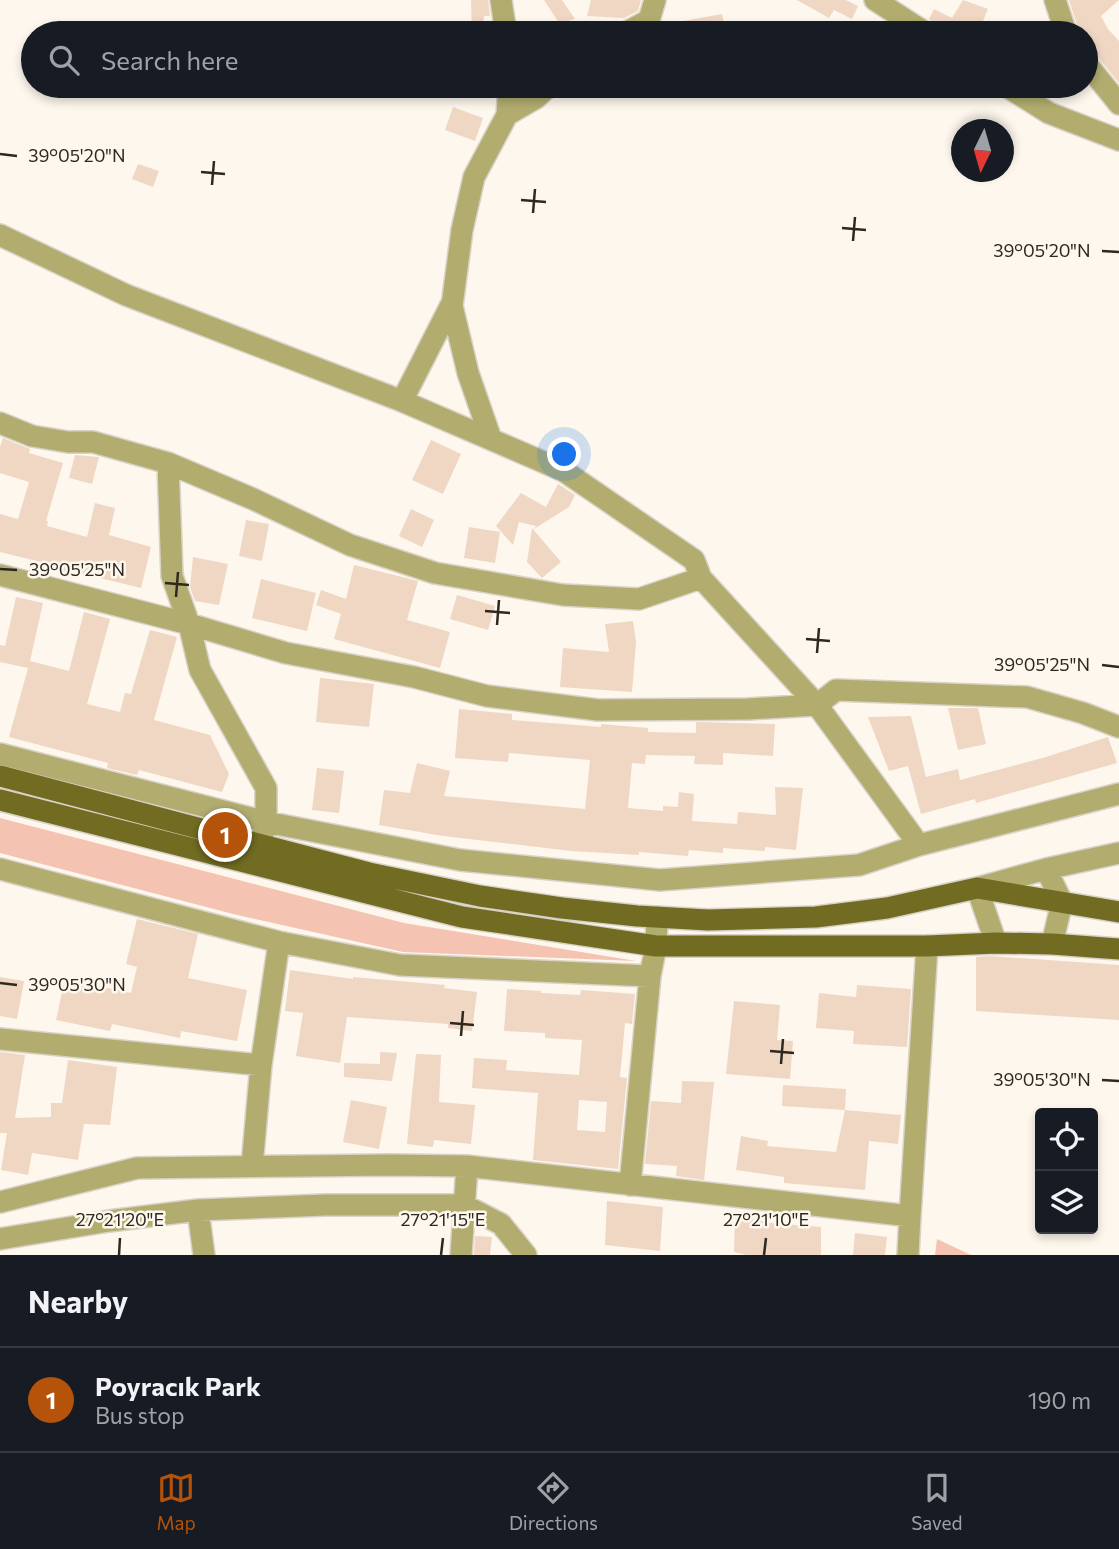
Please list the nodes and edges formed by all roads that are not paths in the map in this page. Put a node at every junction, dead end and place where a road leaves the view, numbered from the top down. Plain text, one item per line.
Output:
1 (501, 0) edge
2 (655, 0) edge
3 (875, 0) edge
4 (1055, 0) edge
5 (504, 21) edge
6 (647, 21) edge
7 (907, 21) edge
8 (1062, 21) edge
9 (1098, 78) edge
10 (508, 98) edge
11 (536, 98) edge
12 (1025, 98) edge
13 (1119, 104) edge
14 (507, 115) junction
15 (1119, 140) edge
16 (0, 235) edge
17 (452, 303) junction
18 (402, 401) junction
19 (0, 423) edge
20 (491, 439) junction
21 (169, 463) junction
22 (0, 575) edge
23 (701, 578) junction
24 (189, 624) junction
25 (817, 705) junction
26 (1119, 727) edge
27 (0, 754) edge
28 (0, 776) edge
29 (1119, 794) edge
30 (0, 800) edge
31 (266, 822) junction
32 (260, 845) junction
33 (919, 845) junction
34 (1119, 853) edge
35 (256, 866) junction
36 (0, 869) edge
37 (1046, 869) junction
38 (977, 888) junction
39 (1062, 902) junction
40 (1119, 912) edge
41 (657, 917) junction
42 (279, 942) junction
43 (996, 943) junction
44 (1052, 944) junction
45 (656, 946) junction
46 (927, 946) junction
47 (1119, 949) edge
48 (650, 976) junction
49 (0, 1039) edge
50 (261, 1065) junction
51 (252, 1166) junction
52 (467, 1166) junction
53 (630, 1185) junction
54 (0, 1202) edge
55 (464, 1205) junction
56 (198, 1210) junction
57 (911, 1216) junction
58 (0, 1240) edge
59 (204, 1255) edge
60 (461, 1255) edge
61 (526, 1255) edge
62 (908, 1255) edge

1 - 5 street
2 - 6 street
3 - 7 street
4 - 8 street
9 - 13 street
10 - 14 street
11 - 14 street
12 - 15 street
14 - 17 street
16 - 18 street
17 - 18 street
17 - 20 street
18 - 20 street
19 - 21 street
20 - 23 street
21 - 23 street
21 - 24 street
22 - 24 street
23 - 25 street
24 - 25 street
24 - 31 street
25 - 26 street
25 - 33 street
27 - 31 street
28 - 32 main road
29 - 33 street
30 - 35 main road
31 - 32 street
31 - 33 street
32 - 35 street
32 - 41 main road
34 - 37 street
35 - 45 main road
36 - 42 street
37 - 38 street
37 - 39 street
38 - 39 main road
38 - 41 main road
38 - 43 street
39 - 40 main road
39 - 44 street
41 - 45 street
42 - 48 street
42 - 50 street
43 - 44 main road
43 - 46 main road
44 - 47 main road
45 - 46 main road
45 - 48 street
46 - 57 street
48 - 53 street
49 - 50 street
50 - 51 street
51 - 52 street
51 - 54 street
52 - 53 street
52 - 55 street
53 - 57 street
55 - 56 street
55 - 60 street
55 - 61 street
56 - 58 street
56 - 59 street
57 - 62 street

